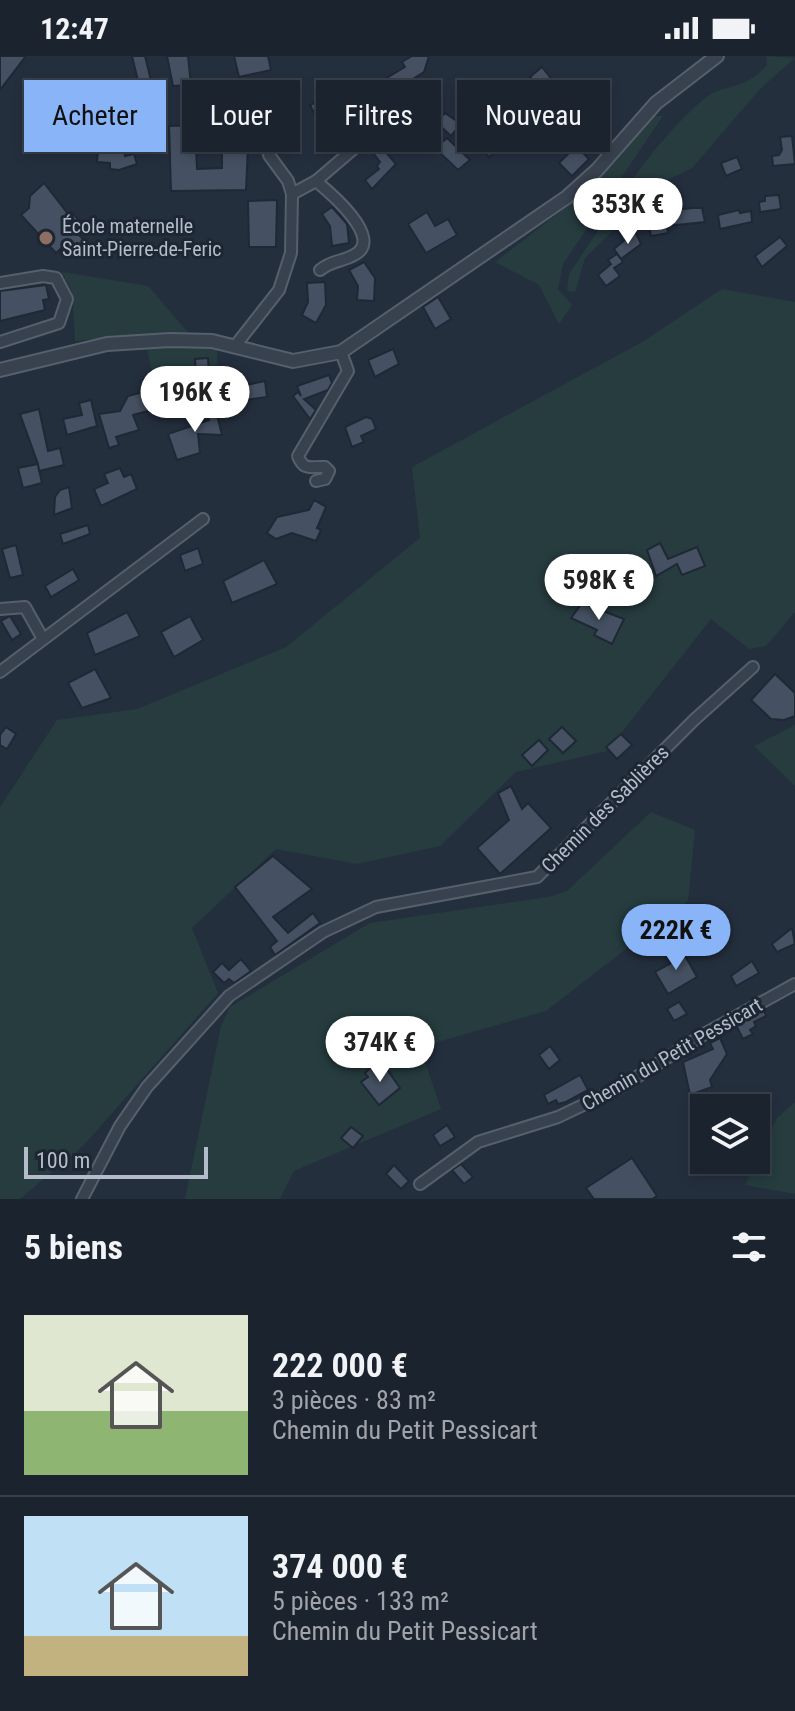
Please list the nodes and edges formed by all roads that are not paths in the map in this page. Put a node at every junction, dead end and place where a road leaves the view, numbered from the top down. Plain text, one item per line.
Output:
1 (717, 56) edge
2 (268, 152) edge
3 (350, 152) edge
4 (316, 181) junction
5 (292, 194) junction
6 (320, 270) dead end
7 (0, 283) edge
8 (0, 342) edge
9 (235, 346) junction
10 (341, 352) junction
11 (0, 370) edge
12 (316, 481) dead end
13 (203, 519) dead end
14 (0, 609) edge
15 (43, 639) junction
16 (753, 667) dead end
17 (0, 672) edge
18 (795, 984) edge
19 (420, 1184) dead end
20 (82, 1199) edge

1 - 10 street
2 - 5 street
3 - 4 street
4 - 5 street
4 - 6 street
5 - 9 street
7 - 8 street
9 - 10 street
9 - 11 street
10 - 12 street
13 - 15 street
14 - 15 street
15 - 17 street
16 - 20 street, Chemin des Sablières
18 - 19 street, Chemin du Petit Pessicart

